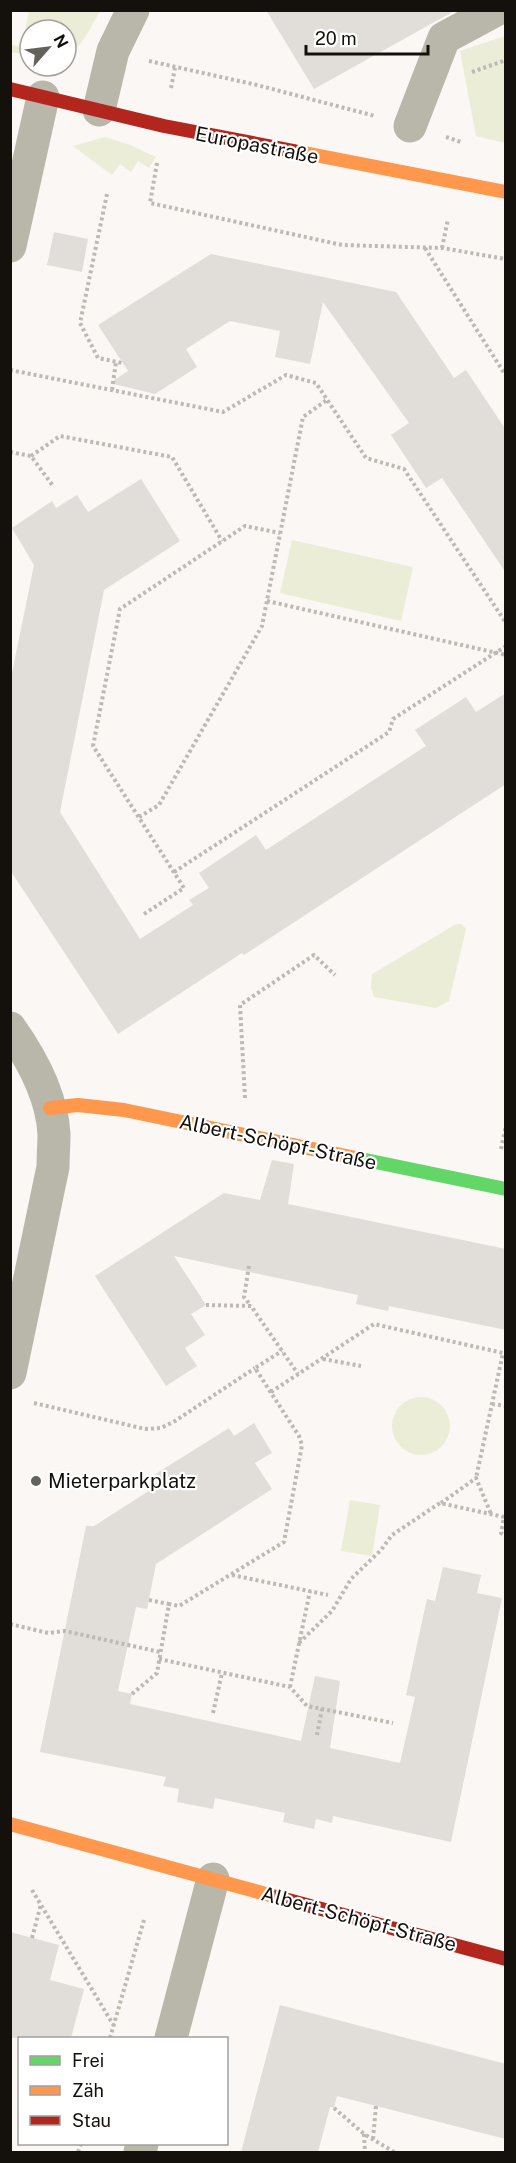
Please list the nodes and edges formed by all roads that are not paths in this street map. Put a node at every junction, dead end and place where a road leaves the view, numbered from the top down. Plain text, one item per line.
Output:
1 (133, 10) edge
2 (496, 10) edge
3 (10, 89) edge
4 (43, 97) junction
5 (99, 110) junction
6 (410, 126) road end
7 (506, 192) edge
8 (10, 246) edge
9 (10, 1028) edge
10 (50, 1108) junction
11 (506, 1190) edge
12 (10, 1373) edge
13 (10, 1824) edge
14 (213, 1879) junction
15 (506, 1959) edge
16 (171, 2037) edge

1 - 5 street
2 - 6 street
3 - 4 street, Europastraße
4 - 5 street, Europastraße
4 - 8 street
5 - 7 street, Europastraße
9 - 10 street
10 - 11 street, Albert-Schöpf-Straße
10 - 12 street
13 - 14 street, Albert-Schöpf-Straße
14 - 15 street, Albert-Schöpf-Straße
14 - 16 street

